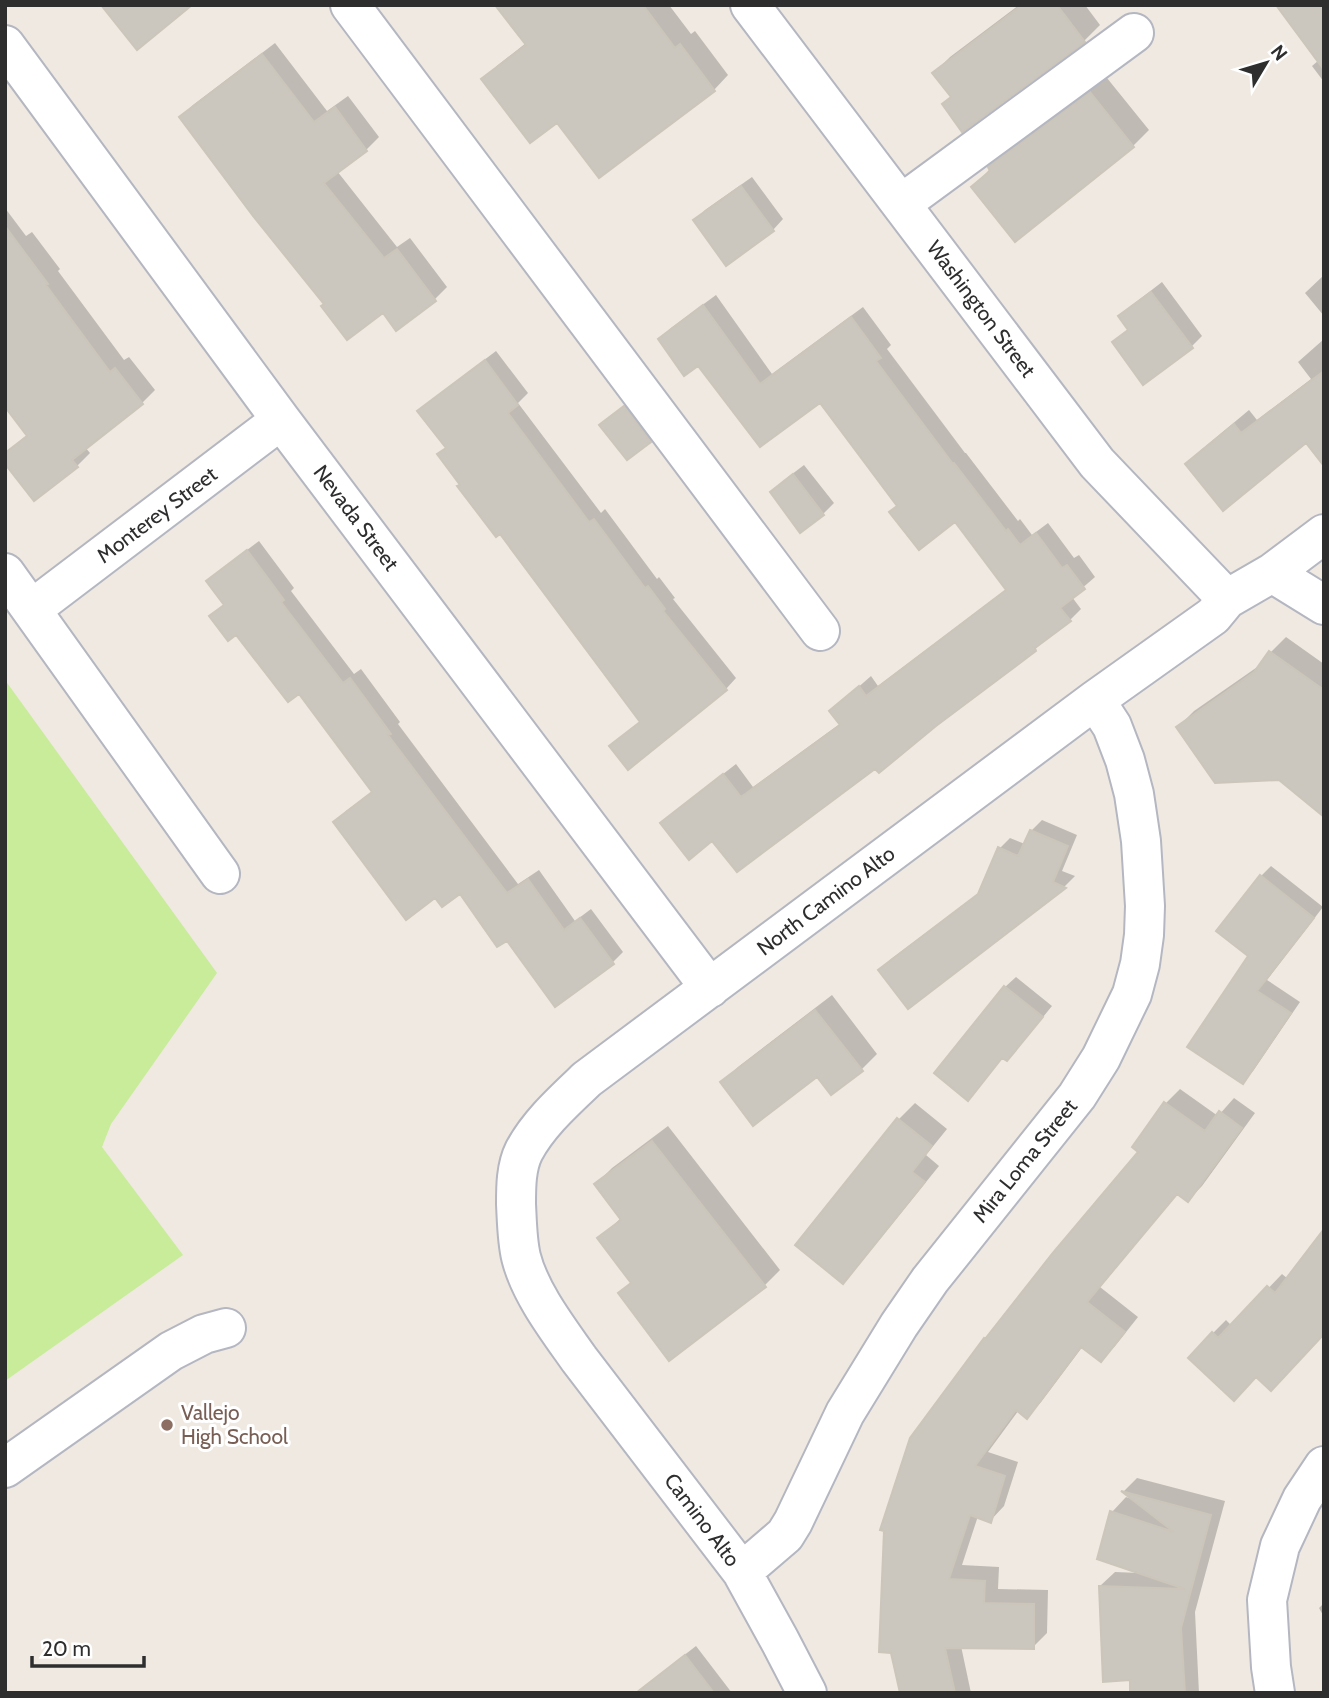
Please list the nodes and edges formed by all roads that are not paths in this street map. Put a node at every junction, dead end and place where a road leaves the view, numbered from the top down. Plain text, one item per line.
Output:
1 (350, 5) edge
2 (750, 5) edge
3 (1134, 33) dead end
4 (5, 45) edge
5 (901, 204) junction
6 (282, 420) junction
7 (1324, 534) edge
8 (5, 573) edge
9 (1272, 573) junction
10 (1227, 599) junction
11 (1324, 605) edge
12 (32, 609) junction
13 (820, 631) dead end
14 (1095, 700) junction
15 (220, 874) dead end
16 (710, 988) junction
17 (226, 1328) dead end
18 (579, 1359) joint
19 (1324, 1466) edge
20 (5, 1468) edge
21 (742, 1572) junction
22 (807, 1693) edge
23 (1275, 1693) edge

1 - 13 street
2 - 5 street, Washington Street
3 - 5 street
4 - 6 street, Nevada Street
5 - 10 street, Washington Street
6 - 12 street, Monterey Street
6 - 16 street, Nevada Street
7 - 9 street, North Camino Alto
8 - 12 street
9 - 10 street, North Camino Alto
9 - 11 street
10 - 14 street, North Camino Alto
12 - 15 street
14 - 16 street, North Camino Alto
14 - 21 street, Mira Loma Street
16 - 18 street, North Camino Alto
17 - 20 street
18 - 21 street, Camino Alto
19 - 23 street
21 - 22 street, Camino Alto

